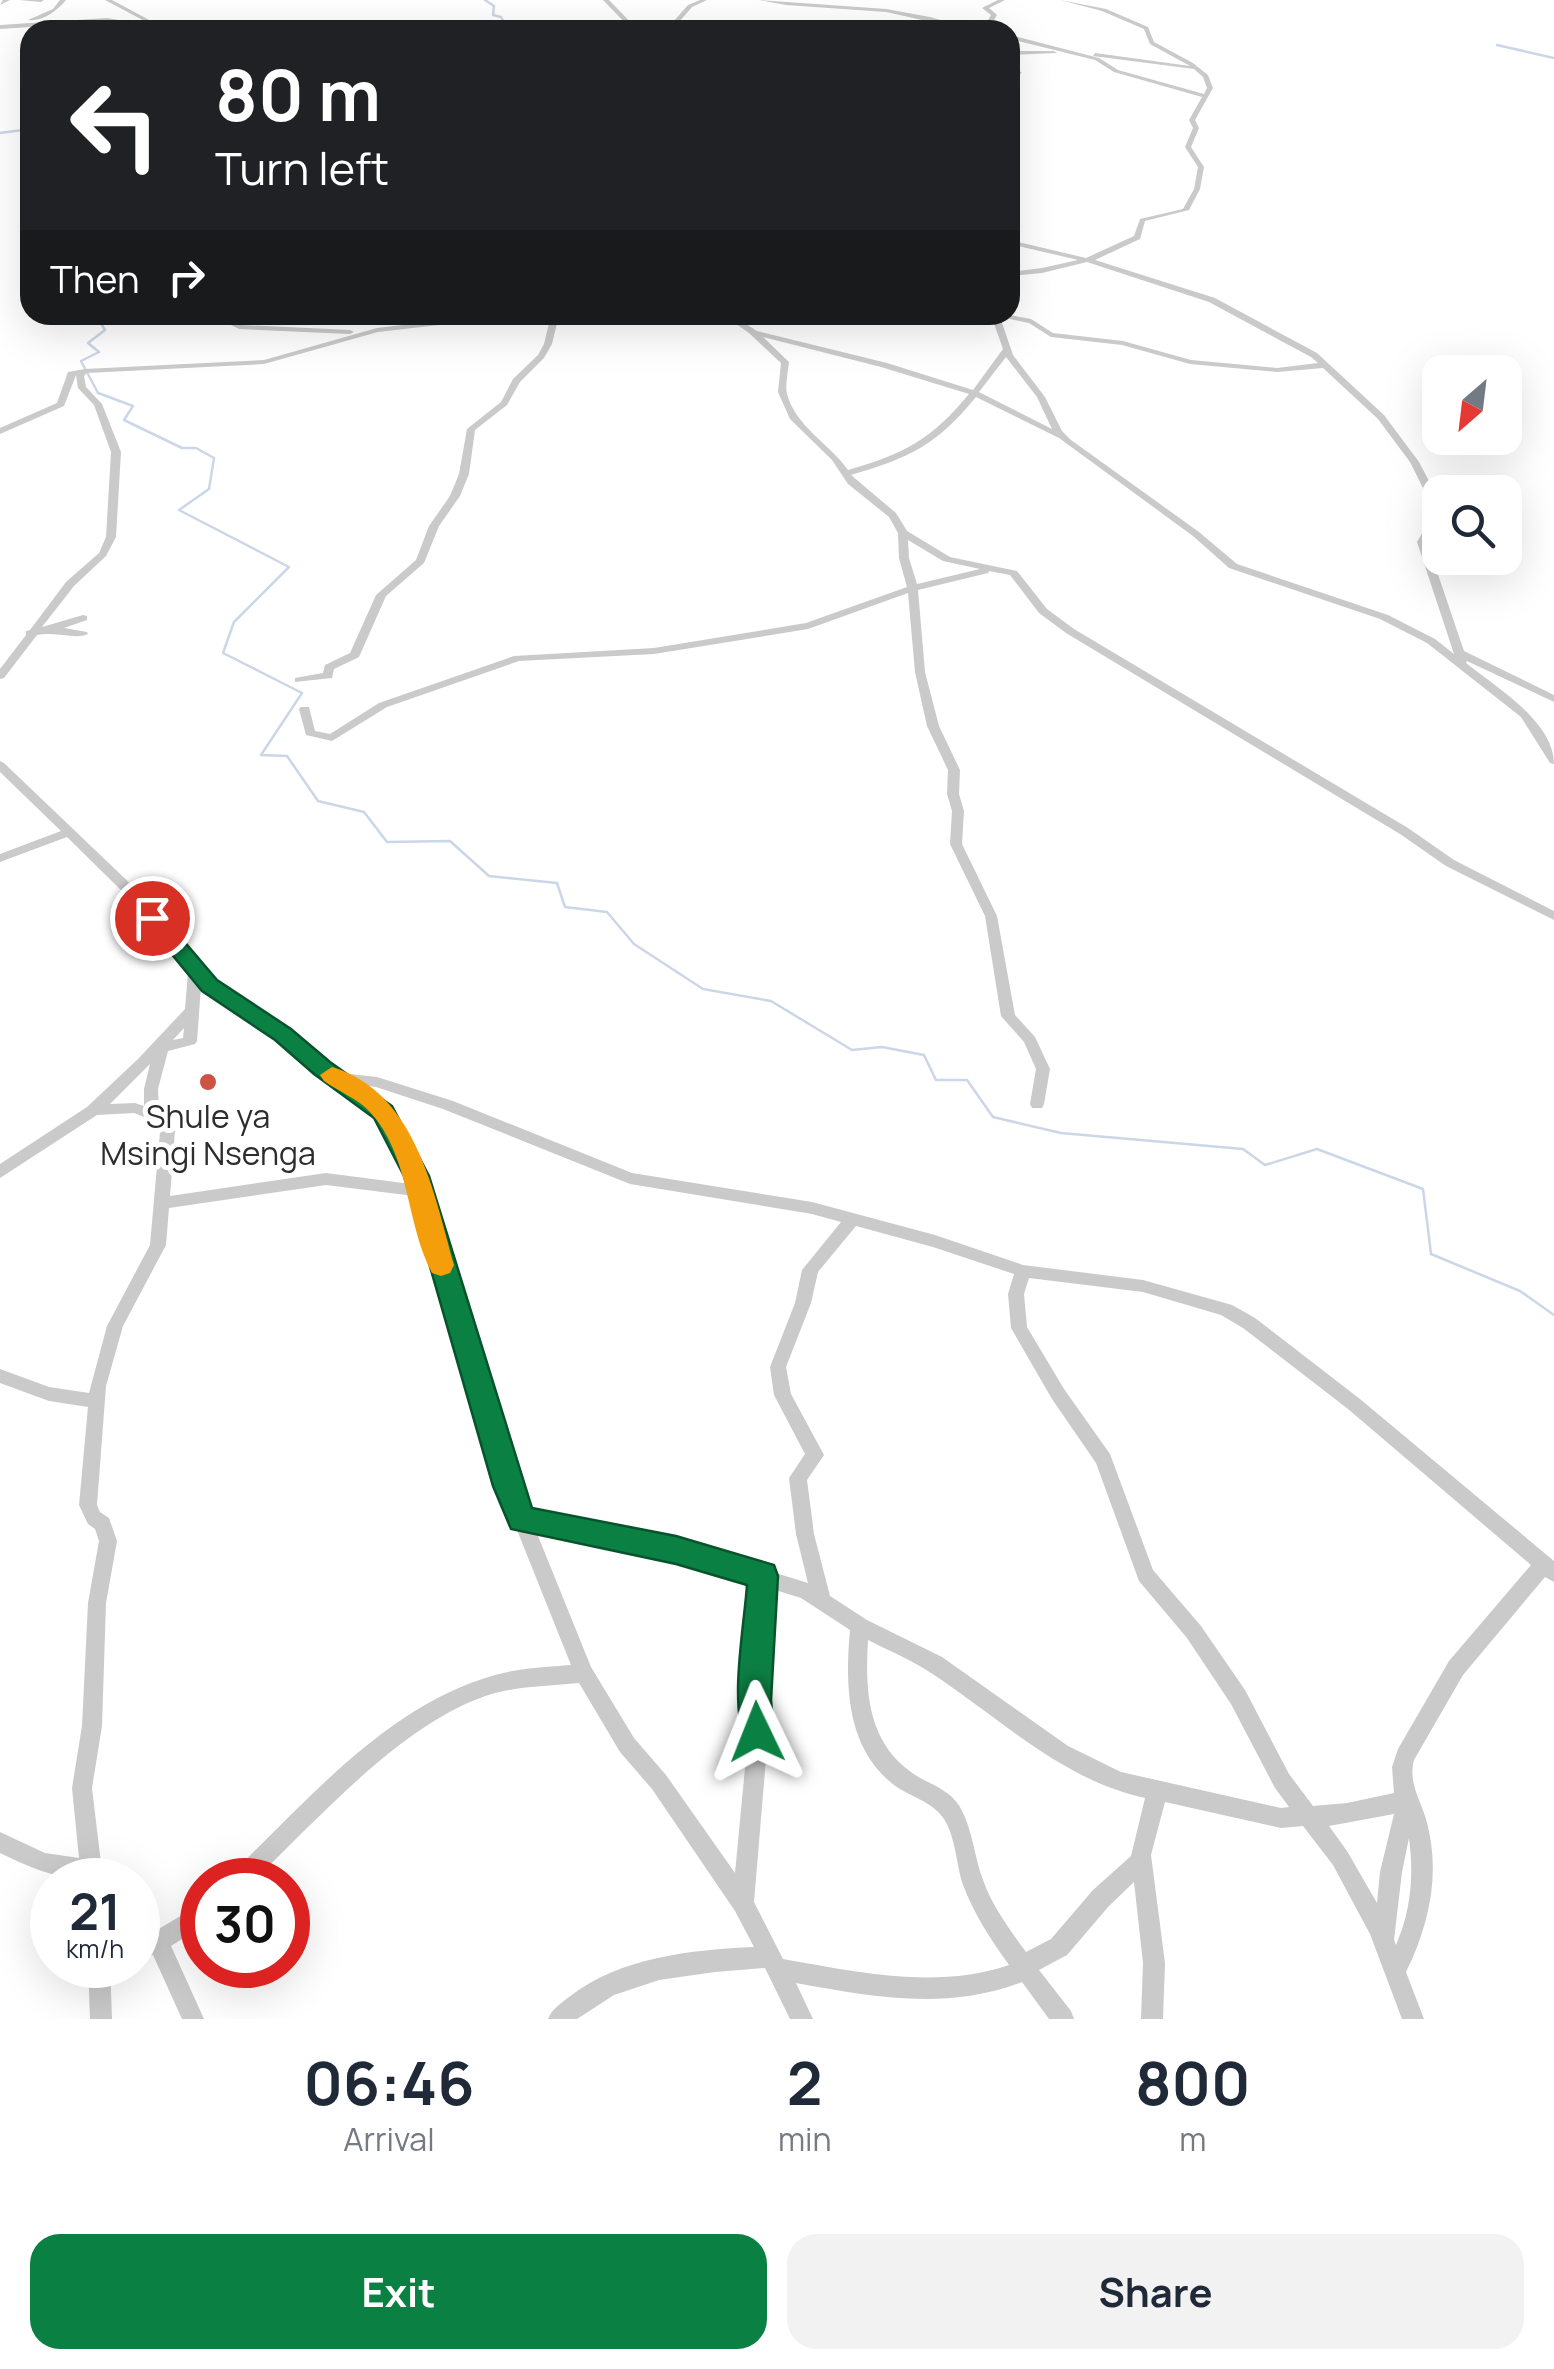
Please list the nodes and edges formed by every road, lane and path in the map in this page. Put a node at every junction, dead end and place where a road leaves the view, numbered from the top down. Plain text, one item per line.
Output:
1 (7, 0) edge
2 (26, 0) edge
3 (41, 0) edge
4 (64, 0) edge
5 (99, 0) edge
6 (108, 0) edge
7 (606, 0) edge
8 (704, 0) edge
9 (762, 0) edge
10 (1002, 0) edge
11 (1064, 0) edge
12 (0, 3) edge
13 (49, 12) junction
14 (37, 17) junction
15 (30, 20) edge
16 (82, 20) edge
17 (147, 20) edge
18 (625, 20) edge
19 (680, 20) edge
20 (929, 20) edge
21 (991, 20) edge
22 (16, 22) dead end
23 (20, 22) edge
24 (1020, 40) edge
25 (1020, 53) edge
26 (1084, 56) junction
27 (1193, 68) junction
28 (1204, 96) junction
29 (1020, 245) edge
30 (1081, 260) junction
31 (1044, 272) junction
32 (1020, 273) edge
33 (1027, 284) dead end
34 (1020, 319) edge
35 (239, 325) edge
36 (427, 325) edge
37 (553, 325) edge
38 (741, 325) edge
39 (1000, 325) edge
40 (752, 332) junction
41 (361, 333) junction
42 (1006, 351) junction
43 (1324, 365) junction
44 (85, 371) junction
45 (974, 393) junction
46 (0, 431) edge
47 (1062, 437) junction
48 (846, 474) junction
49 (903, 533) junction
50 (992, 570) junction
51 (913, 588) junction
52 (83, 618) dead end
53 (50, 629) junction
54 (30, 633) junction
55 (83, 634) dead end
56 (1458, 652) junction
57 (1464, 667) junction
58 (0, 676) edge
59 (299, 680) dead end
60 (1554, 699) edge
61 (304, 709) dead end
62 (1554, 761) edge
63 (0, 765) edge
64 (70, 832) junction
65 (0, 858) edge
66 (1554, 916) edge
67 (195, 972) junction
68 (192, 1011) junction
69 (335, 1077) junction
70 (1037, 1104) dead end
71 (92, 1110) junction
72 (152, 1114) junction
73 (0, 1172) edge
74 (421, 1191) junction
75 (162, 1203) junction
76 (853, 1219) junction
77 (1023, 1271) junction
78 (0, 1376) edge
79 (96, 1401) junction
80 (522, 1520) junction
81 (1549, 1569) edge
82 (763, 1576) junction
83 (822, 1600) junction
84 (860, 1626) junction
85 (584, 1672) junction
86 (1158, 1794) junction
87 (1407, 1798) junction
88 (1310, 1815) junction
89 (0, 1842) edge
90 (32, 1858) edge
91 (89, 1858) edge
92 (263, 1858) edge
93 (1141, 1861) junction
94 (743, 1903) junction
95 (1384, 1939) junction
96 (775, 1963) junction
97 (160, 1965) edge
98 (1027, 1967) junction
99 (1397, 1967) junction
100 (100, 1988) edge
101 (101, 2019) edge
102 (193, 2019) edge
103 (559, 2019) edge
104 (802, 2019) edge
105 (1063, 2019) edge
106 (1152, 2019) edge
107 (1414, 2019) edge

1 - 12 street
2 - 3 street
2 - 13 street
4 - 13 street
5 - 6 street
6 - 17 street
7 - 18 street
8 - 19 street
9 - 20 street
10 - 21 street
11 - 27 street
13 - 14 street
14 - 15 street
14 - 16 street
22 - 23 street
24 - 26 street
25 - 26 street
26 - 27 street
26 - 28 street
27 - 28 street
28 - 30 street
29 - 30 street
30 - 31 street
30 - 43 street
31 - 32 street
31 - 33 street
34 - 43 street
35 - 41 street
36 - 41 street
37 - 59 street
38 - 40 street
39 - 42 street
40 - 45 street
40 - 48 street
41 - 44 street
42 - 45 street
42 - 47 street
43 - 56 street
44 - 46 street
44 - 54 street
45 - 47 street
45 - 48 street
47 - 57 street
48 - 49 street
49 - 50 street
49 - 51 street
50 - 51 street
50 - 66 street
51 - 61 street
51 - 70 street
52 - 53 street
53 - 54 street
53 - 55 street
54 - 58 street
56 - 57 street
56 - 60 street
57 - 62 street
63 - 64 street
64 - 65 street
64 - 67 street
67 - 68 street
67 - 69 street
68 - 71 street
68 - 72 street
69 - 74 street
69 - 76 street
71 - 72 street
71 - 73 street
72 - 75 street
74 - 75 street
74 - 80 street
75 - 79 street
76 - 77 street
76 - 83 street
77 - 81 street
77 - 88 street
78 - 79 street
79 - 91 street
80 - 82 street
80 - 85 street
81 - 87 street
82 - 83 street
82 - 94 street
83 - 84 street
84 - 86 street
84 - 98 street
85 - 92 street
85 - 94 street
86 - 88 street
86 - 93 street
87 - 88 street
87 - 95 street
87 - 99 street
88 - 95 street
89 - 90 street
93 - 98 street
93 - 106 street
94 - 96 street
95 - 99 street
96 - 98 street
96 - 103 street
96 - 104 street
97 - 102 street
98 - 105 street
99 - 107 street
100 - 101 street

